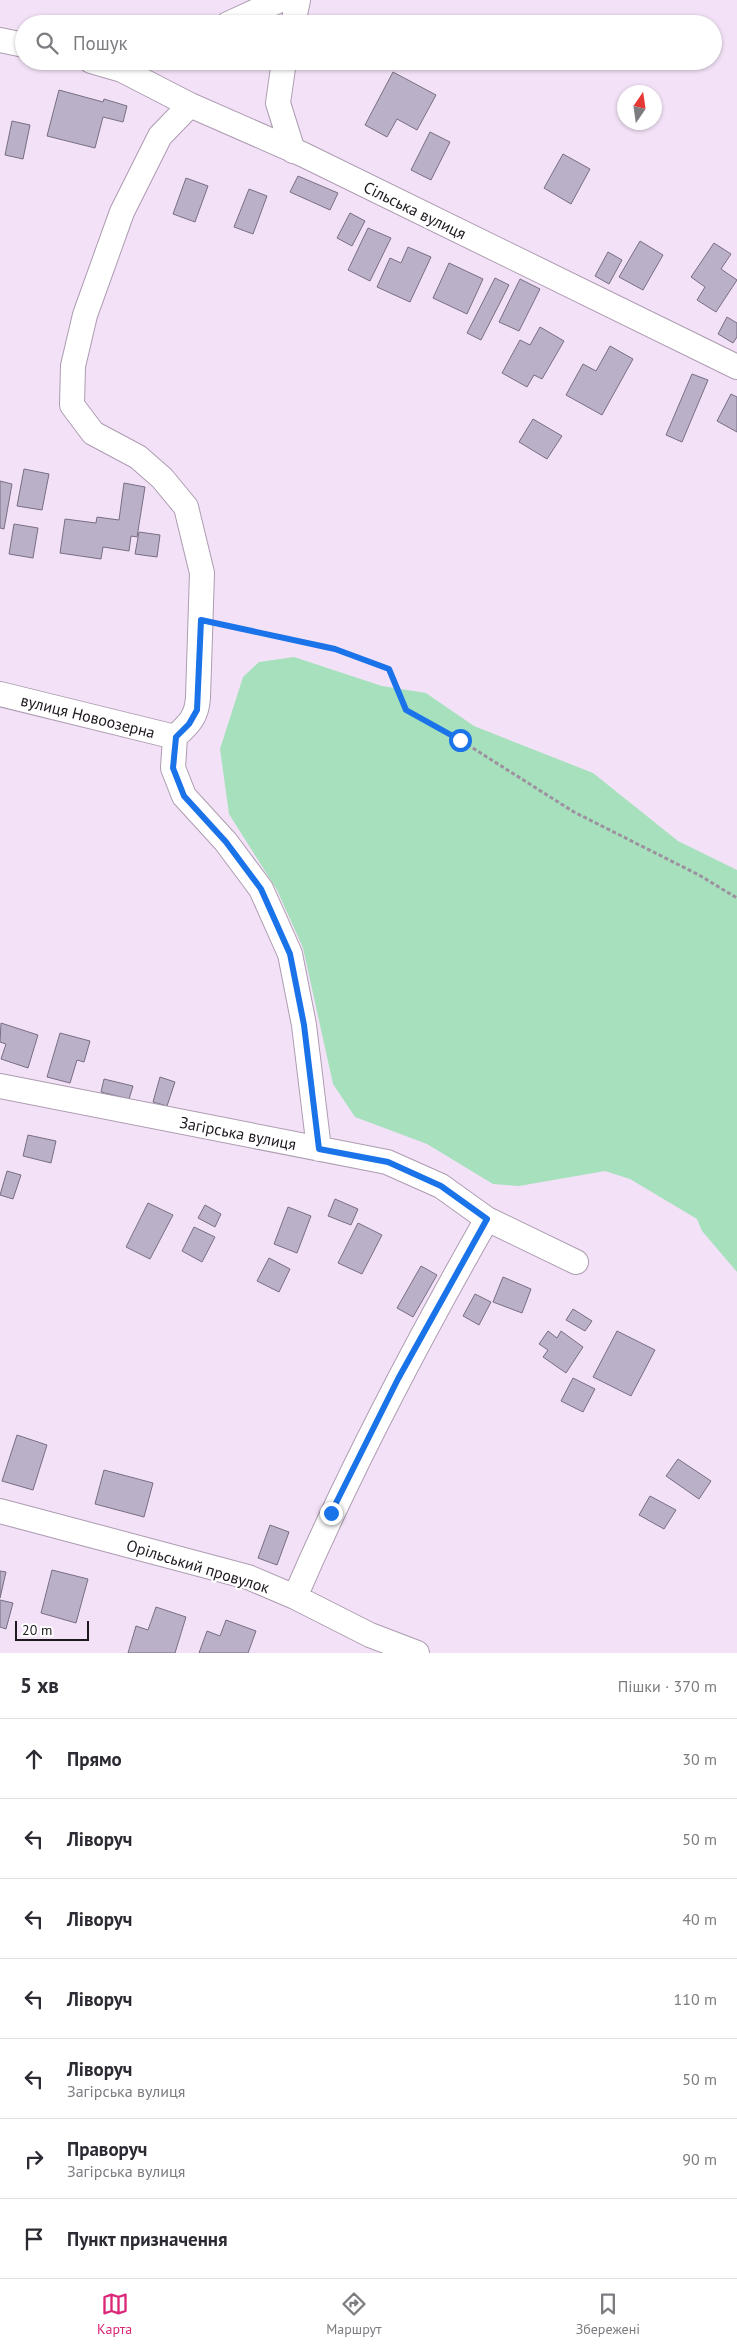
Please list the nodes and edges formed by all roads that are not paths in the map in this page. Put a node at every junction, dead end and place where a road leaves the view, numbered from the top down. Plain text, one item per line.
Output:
1 (280, 0) edge
2 (298, 0) edge
3 (248, 15) edge
4 (295, 15) edge
5 (0, 40) edge
6 (15, 43) edge
7 (138, 70) edge
8 (283, 70) edge
9 (190, 105) junction
10 (293, 151) junction
11 (737, 367) edge
12 (0, 694) edge
13 (176, 737) junction
14 (0, 1086) edge
15 (319, 1149) junction
16 (487, 1219) junction
17 (576, 1262) dead end
18 (0, 1511) edge
19 (295, 1597) junction
20 (417, 1653) edge

1 - 3 street
2 - 4 street
5 - 6 street
7 - 9 street, Сільська вулиця
8 - 10 street
9 - 10 street, Сільська вулиця
9 - 13 street
10 - 11 street, Сільська вулиця
12 - 13 street, вулиця Новоозерна
13 - 15 street
14 - 15 street, Загірська вулиця
15 - 16 street, Загірська вулиця
16 - 17 street, Загірська вулиця
16 - 19 street
18 - 19 street, Орільський провулок
19 - 20 street, Орільський провулок

